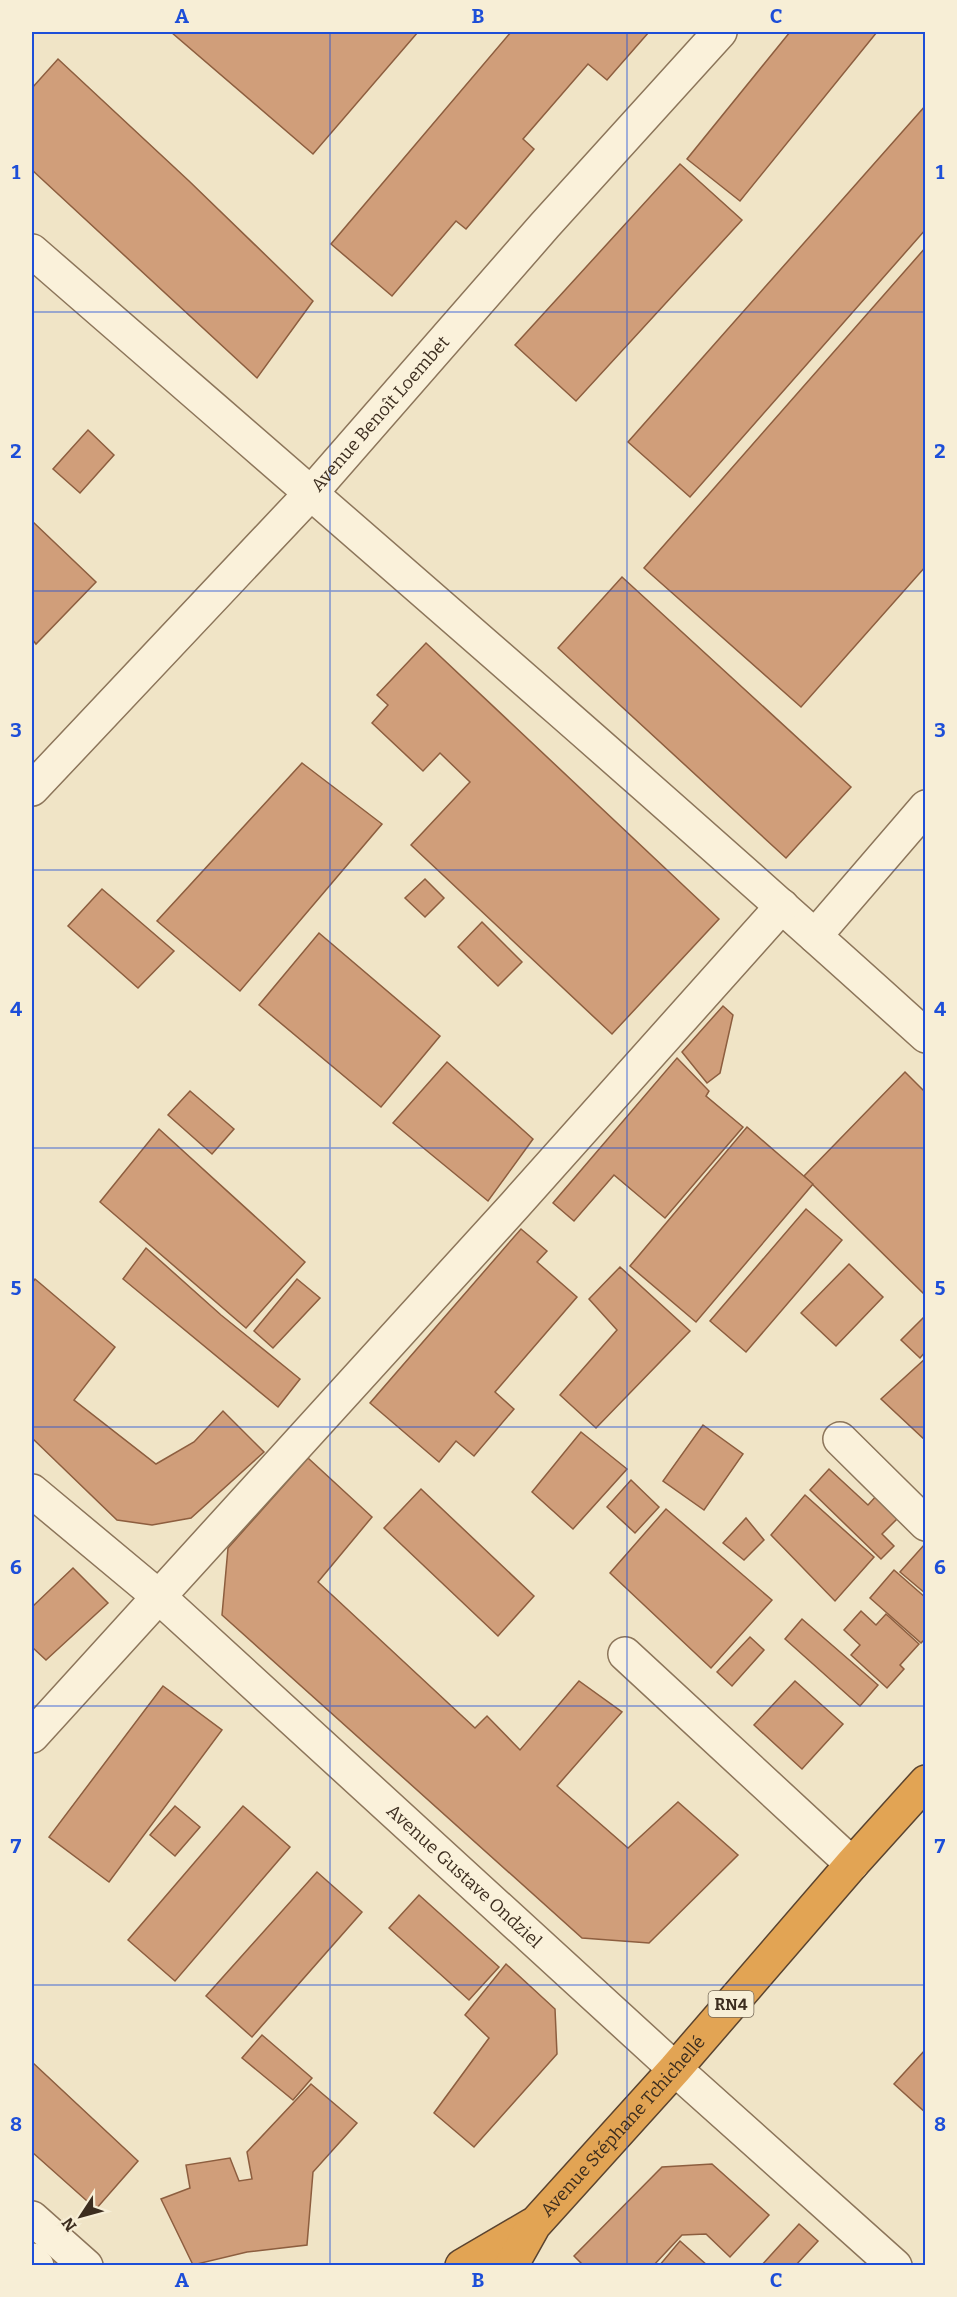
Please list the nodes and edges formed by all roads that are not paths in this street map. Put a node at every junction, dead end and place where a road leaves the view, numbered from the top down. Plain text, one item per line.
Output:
1 (720, 32) edge
2 (32, 251) edge
3 (311, 493) junction
4 (32, 789) edge
5 (926, 807) edge
6 (782, 906) junction
7 (815, 936) junction
8 (926, 1036) edge
9 (840, 1438) dead end
10 (32, 1491) edge
11 (926, 1524) edge
12 (158, 1596) junction
13 (625, 1654) dead end
14 (32, 1736) edge
15 (926, 1782) edge
16 (852, 1864) junction
17 (675, 2069) junction
18 (32, 2218) edge
19 (534, 2225) junction
20 (32, 2260) edge
21 (37, 2265) edge
22 (86, 2265) edge
23 (462, 2265) edge
24 (511, 2265) edge
25 (895, 2265) edge

1 - 3 street, Avenue Benoît Loembet
2 - 3 street
3 - 4 street, Avenue Benoît Loembet
3 - 6 street
5 - 7 street
6 - 7 street
6 - 12 street
7 - 8 street
9 - 11 street
10 - 12 street, Avenue Gustave Ondziel
12 - 14 street
12 - 17 street, Avenue Gustave Ondziel
13 - 16 street
15 - 16 highway, Avenue Stéphane Tchichellé / RN4
16 - 17 highway, Avenue Stéphane Tchichellé / RN4
17 - 19 highway, Avenue Stéphane Tchichellé / RN4
17 - 25 street, Avenue Gustave Ondziel
18 - 22 street
19 - 23 highway, Avenue Stéphane Tchichellé / RN4
19 - 24 highway, Avenue Stéphane Tchichellé / RN4
20 - 21 street

